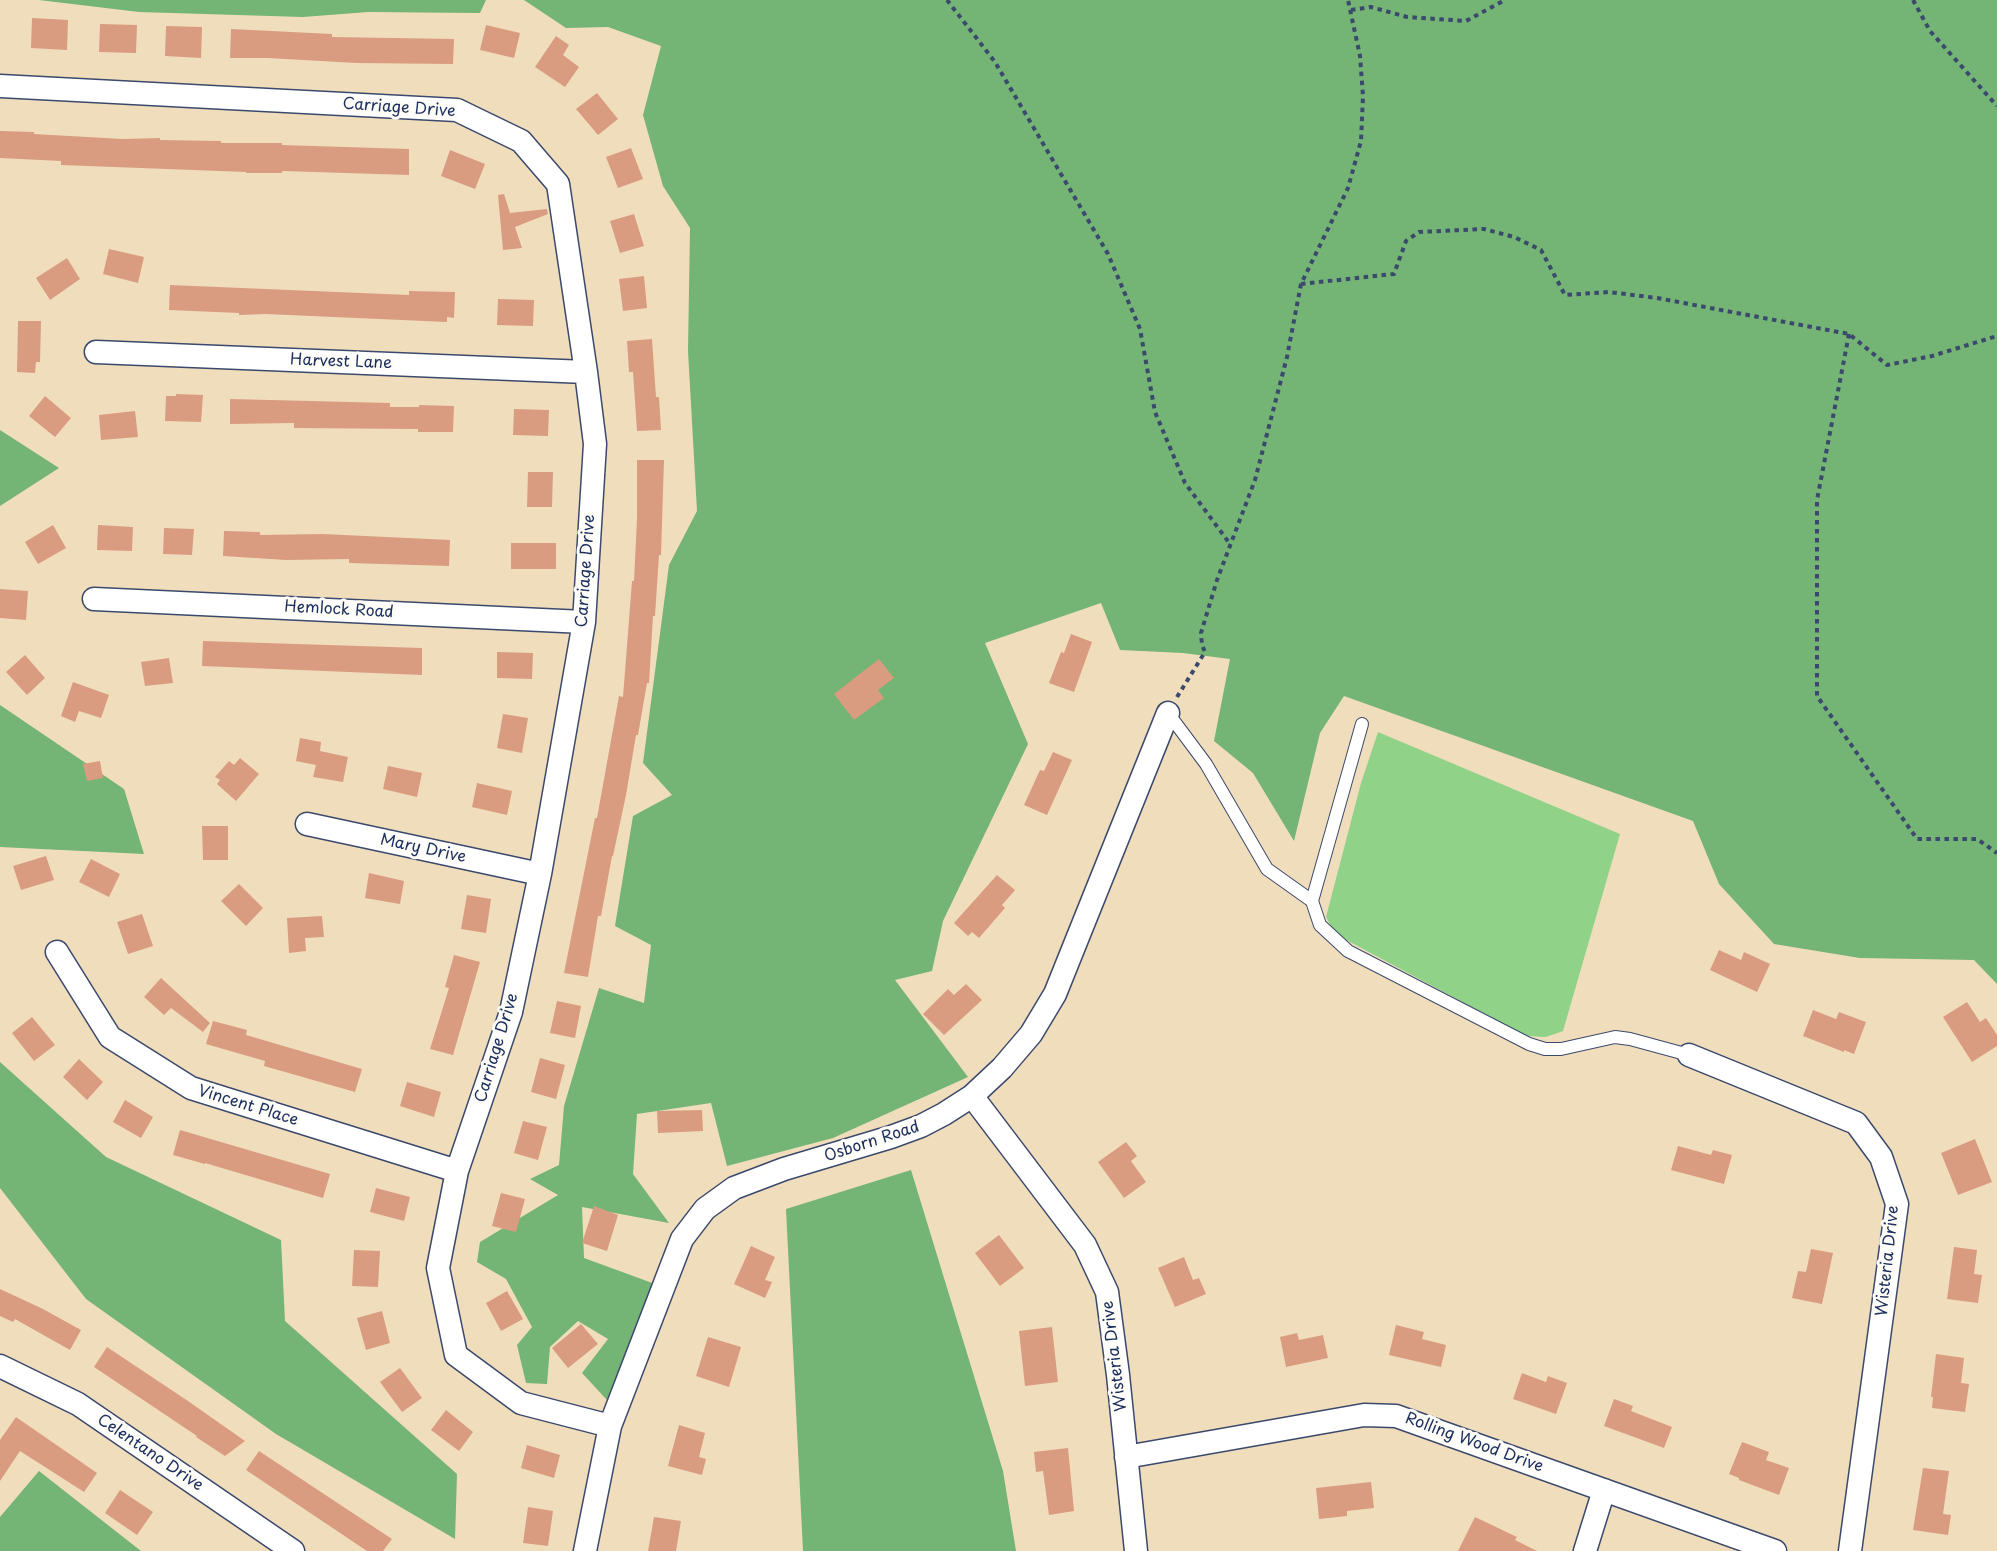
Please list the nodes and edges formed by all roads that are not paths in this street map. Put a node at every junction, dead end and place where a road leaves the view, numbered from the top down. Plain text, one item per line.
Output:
1 (0, 86) edge
2 (96, 352) dead end
3 (586, 372) junction
4 (94, 599) dead end
5 (584, 622) junction
6 (1168, 713) joint
7 (1362, 724) dead end
8 (306, 824) dead end
9 (540, 874) junction
10 (1312, 901) junction
11 (57, 952) dead end
12 (1689, 1055) joint
13 (972, 1096) junction
14 (457, 1171) junction
15 (0, 1366) edge
16 (610, 1426) junction
17 (1126, 1457) junction
18 (1604, 1490) junction
19 (293, 1551) edge
20 (585, 1551) edge
21 (1136, 1551) edge
22 (1585, 1551) edge
23 (1775, 1551) edge
24 (1850, 1551) edge

1 - 3 street, Carriage Drive
2 - 3 street, Harvest Lane
3 - 5 street, Carriage Drive
4 - 5 street, Hemlock Road
5 - 9 street, Carriage Drive
6 - 10 lane
6 - 13 street, Osborn Road
7 - 10 lane
8 - 9 street, Mary Drive
9 - 14 street, Carriage Drive
10 - 12 lane
11 - 14 street, Vincent Place
12 - 24 street, Wisteria Drive
13 - 16 street, Osborn Road
13 - 17 street, Wisteria Drive
14 - 16 street, Carriage Drive
15 - 19 street, Celentano Drive
16 - 20 street, Osborn Road
17 - 18 street, Rolling Wood Drive
17 - 21 street, Wisteria Drive
18 - 22 street
18 - 23 street, Rolling Wood Drive

